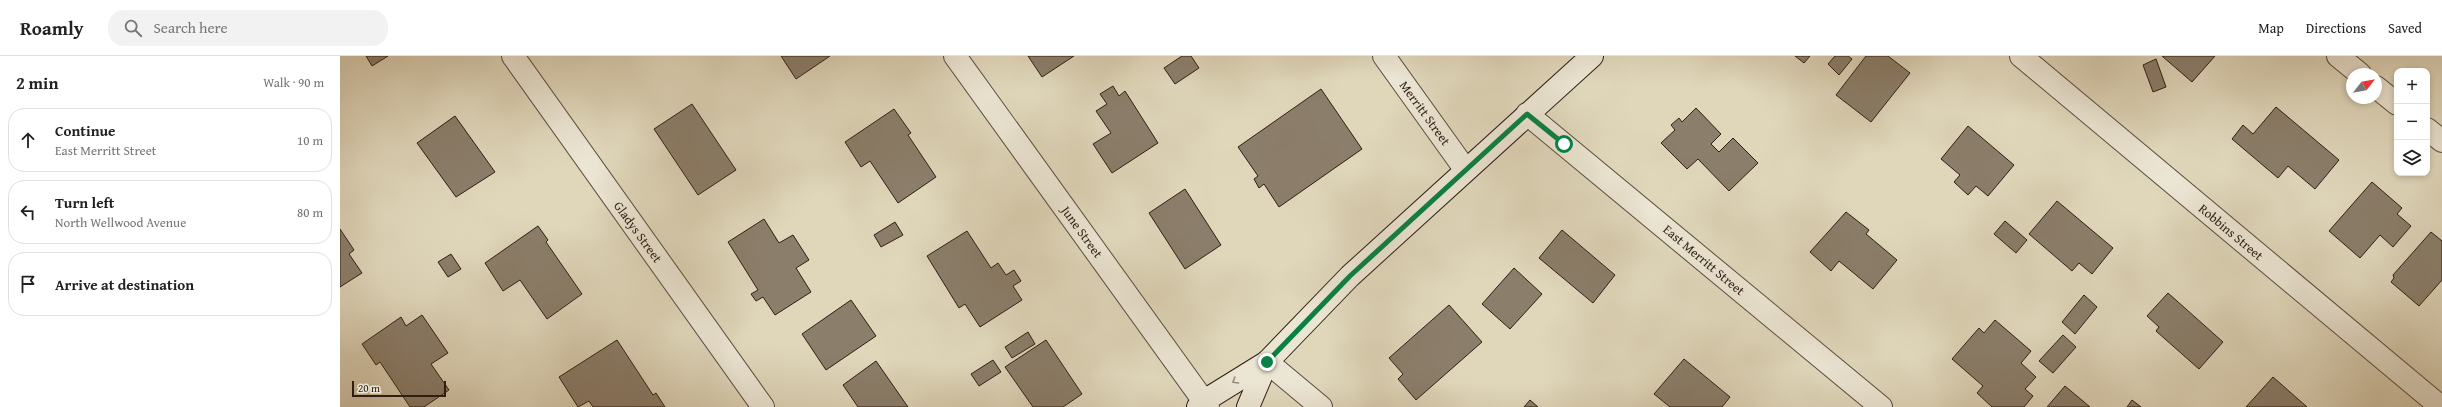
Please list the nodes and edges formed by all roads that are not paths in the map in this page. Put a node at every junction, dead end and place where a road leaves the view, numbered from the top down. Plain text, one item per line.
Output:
1 (513, 56) edge
2 (955, 56) edge
3 (1384, 56) edge
4 (1592, 56) edge
5 (2021, 56) edge
6 (2338, 56) edge
7 (2353, 68) edge
8 (2382, 92) edge
9 (2394, 102) edge
10 (1527, 114) junction
11 (2430, 131) edge
12 (2442, 141) edge
13 (1465, 169) junction
14 (1267, 362) junction
15 (1203, 405) edge
16 (763, 407) edge
17 (1248, 407) edge
18 (1321, 407) edge
19 (1881, 407) edge
20 (2441, 407) edge

1 - 16 street, Gladys Street
2 - 15 street, June Street
3 - 13 street, Merritt Street
4 - 10 street
5 - 20 street, Robbins Street
6 - 7 street
8 - 9 street
10 - 13 street
10 - 19 street, East Merritt Street
11 - 12 street
13 - 14 street
14 -> 15 street
14 - 17 street
14 - 18 street

